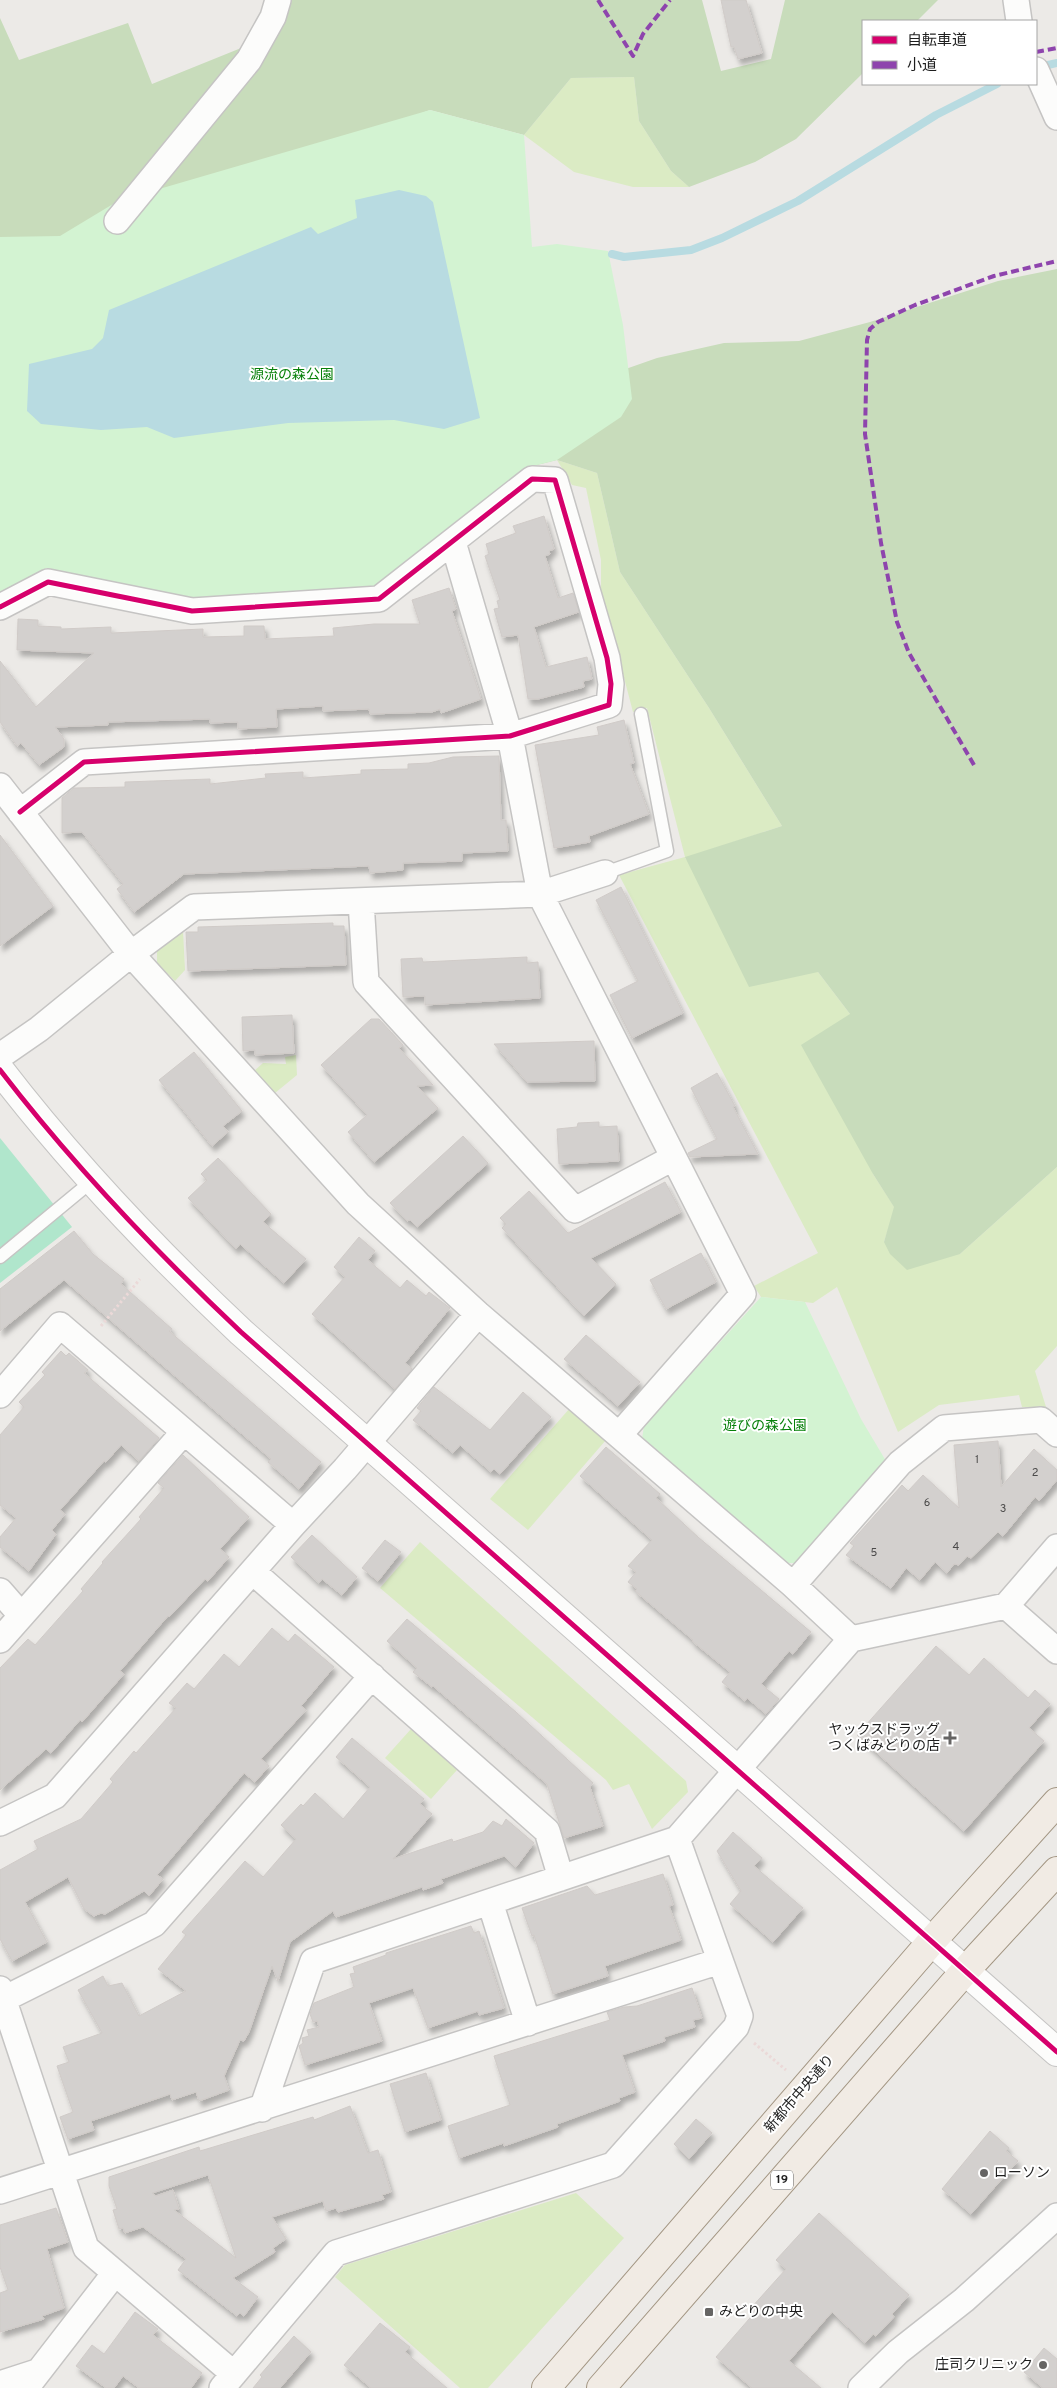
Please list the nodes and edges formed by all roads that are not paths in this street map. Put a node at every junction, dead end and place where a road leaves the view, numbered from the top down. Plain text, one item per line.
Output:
1 (278, 0) edge
2 (1016, 0) edge
3 (1020, 20) edge
4 (1037, 72) edge
5 (1057, 117) edge
6 (117, 221) dead end
7 (453, 542) junction
8 (0, 607) edge
9 (641, 714) dead end
10 (510, 736) junction
11 (0, 786) edge
12 (20, 812) junction
13 (605, 873) joint
14 (540, 894) junction
15 (361, 901) junction
16 (131, 954) junction
17 (0, 1056) edge
18 (0, 1070) edge
19 (673, 1158) junction
20 (92, 1181) junction
21 (0, 1257) edge
22 (478, 1314) junction
23 (0, 1395) edge
24 (184, 1432) junction
25 (620, 1434) junction
26 (1057, 1434) edge
27 (366, 1443) junction
28 (293, 1525) junction
29 (1057, 1547) edge
30 (253, 1572) junction
31 (793, 1586) junction
32 (0, 1591) edge
33 (1006, 1606) junction
34 (21, 1615) junction
35 (0, 1640) edge
36 (851, 1640) junction
37 (1057, 1651) edge
38 (372, 1676) junction
39 (738, 1769) junction
40 (1057, 1802) edge
41 (0, 1823) edge
42 (677, 1840) junction
43 (1057, 1871) edge
44 (561, 1878) junction
45 (490, 1902) junction
46 (931, 1942) junction
47 (720, 1961) junction
48 (964, 1972) junction
49 (2, 1996) edge
50 (528, 2023) junction
51 (1057, 2052) edge
52 (262, 2109) junction
53 (60, 2172) junction
54 (0, 2191) edge
55 (1057, 2216) edge
56 (115, 2273) junction
57 (32, 2380) edge
58 (228, 2381) edge
59 (0, 2384) edge
60 (546, 2388) edge
61 (601, 2388) edge
62 (861, 2388) edge

1 - 6 street
2 - 3 street
4 - 5 street
7 - 8 street
7 - 10 street
7 - 10 street
9 - 13 lane
10 - 12 street
10 - 14 street
11 - 12 street
12 - 16 street
13 - 14 street
14 - 15 street
14 - 19 street
15 - 16 street
15 - 19 street
16 - 17 street
16 - 22 street
18 - 20 street
19 - 25 street
20 - 21 lane
20 - 27 street
22 - 25 street
22 - 27 street
23 - 24 street
24 - 28 street
24 - 34 street
25 - 31 street
26 - 31 street
27 - 28 street
27 - 39 street
28 - 30 street
29 - 33 street
30 - 38 street
30 - 41 street
31 - 36 street
32 - 34 street
33 - 36 street
33 - 37 street
34 - 35 street
36 - 39 street
38 - 44 street
38 - 49 street
39 - 42 street
39 - 46 street
40 - 46 main road, 新都市中央通り
42 - 44 street
42 - 47 street
43 - 48 main road, 19
44 - 45 street
45 - 50 street
45 - 52 street
46 - 48 street
46 - 60 main road, 新都市中央通り
47 - 50 street
47 - 58 street
48 - 51 street
48 - 61 main road, 19
49 - 53 street
50 - 52 street
52 - 53 street
53 - 54 street
53 - 56 street
55 - 62 street
56 - 57 street
56 - 58 street
57 - 59 street

